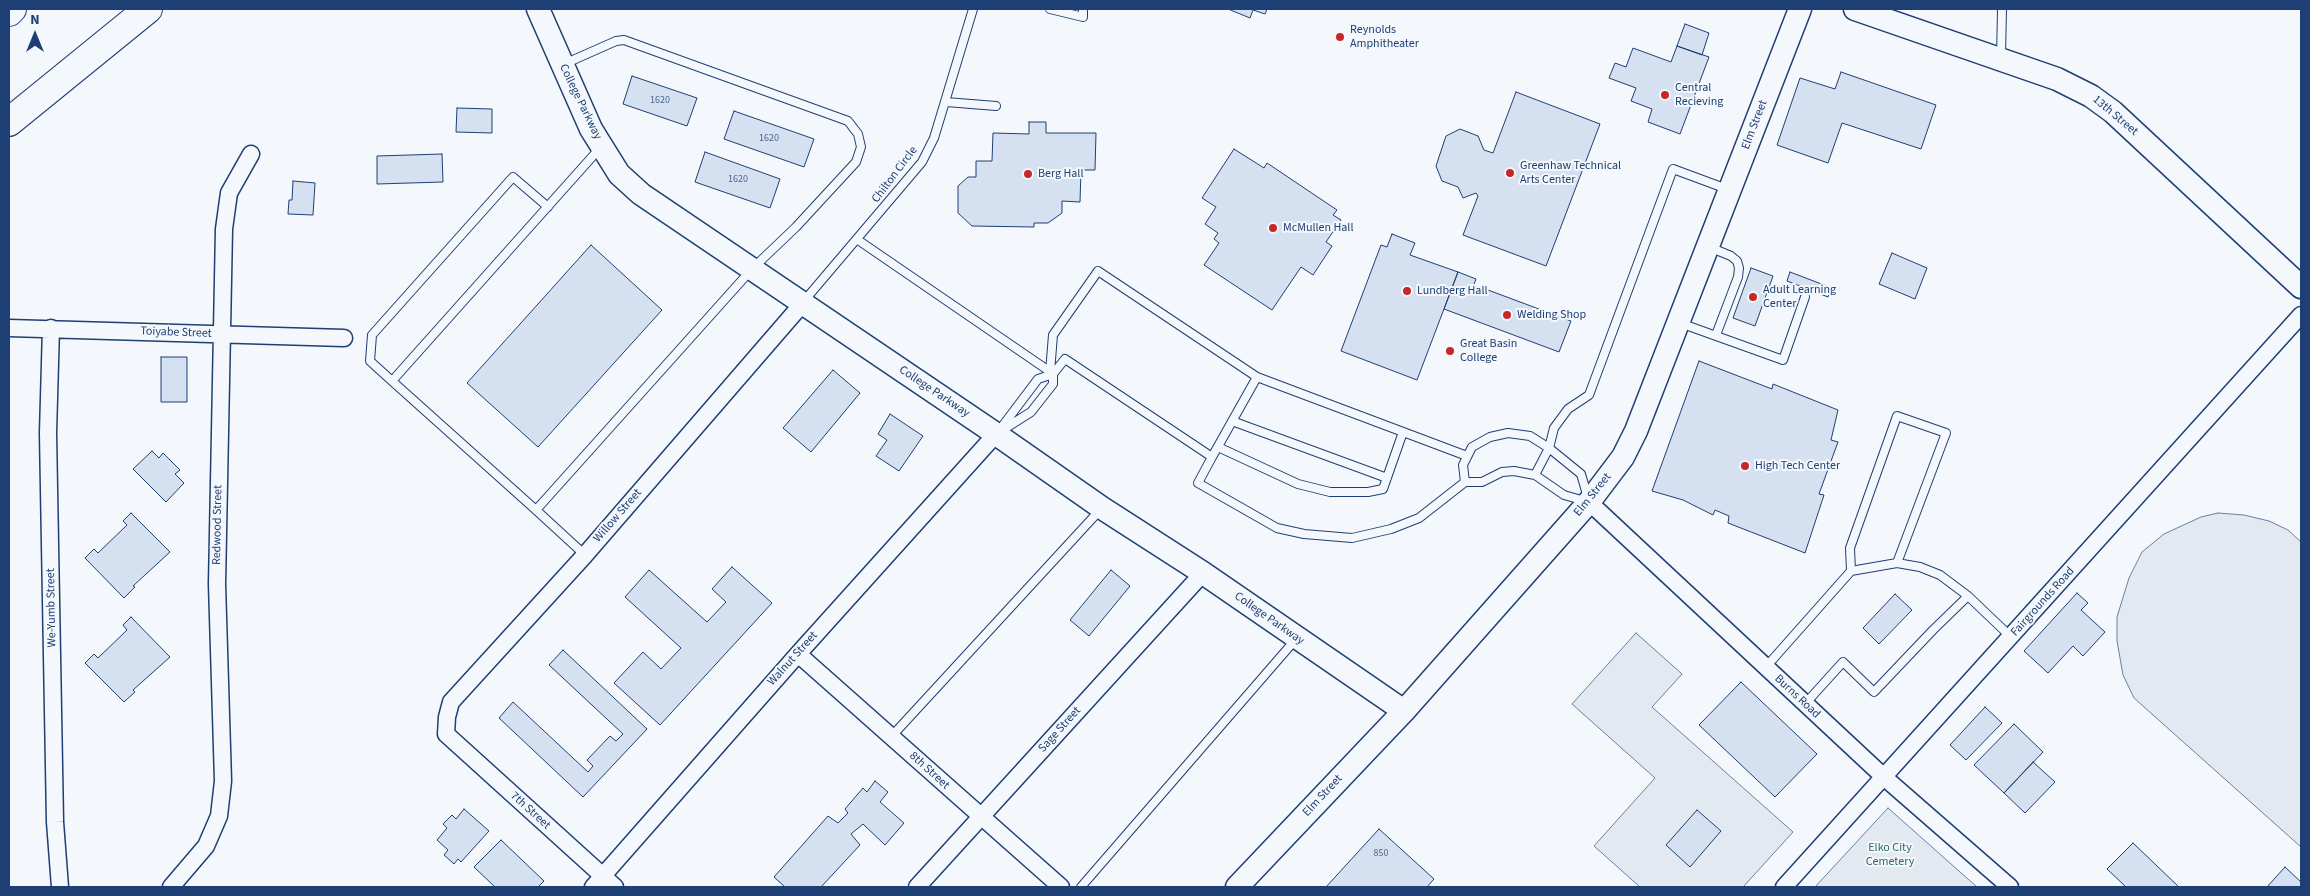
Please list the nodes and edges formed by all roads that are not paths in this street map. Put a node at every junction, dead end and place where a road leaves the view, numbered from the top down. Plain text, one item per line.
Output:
1 (12, 9) edge
2 (148, 9) edge
3 (538, 9) edge
4 (973, 9) edge
5 (1050, 9) edge
6 (1083, 9) edge
7 (1800, 9) edge
8 (1855, 9) edge
9 (2002, 9) edge
10 (9, 12) edge
11 (2001, 59) junction
12 (562, 65) junction
13 (946, 102) junction
14 (996, 106) dead end
15 (9, 122) edge
16 (602, 147) junction
17 (252, 154) dead end
18 (1730, 190) junction
19 (548, 207) junction
20 (858, 240) junction
21 (1708, 247) junction
22 (752, 269) junction
23 (2301, 287) edge
24 (1805, 297) dead end
25 (803, 303) junction
26 (2301, 315) edge
27 (1678, 322) junction
28 (9, 328) edge
29 (51, 328) junction
30 (222, 335) junction
31 (1716, 335) junction
32 (344, 338) dead end
33 (1052, 373) junction
34 (1257, 377) junction
35 (392, 381) junction
36 (1232, 421) junction
37 (1403, 432) junction
38 (996, 434) junction
39 (1218, 447) junction
40 (1549, 448) junction
41 (1467, 456) junction
42 (1212, 457) junction
43 (1535, 475) junction
44 (1387, 478) junction
45 (1465, 482) junction
46 (1589, 502) junction
47 (1102, 508) junction
48 (536, 510) junction
49 (585, 556) junction
50 (1897, 563) junction
51 (1851, 571) junction
52 (1203, 573) junction
53 (1968, 596) junction
54 (2011, 637) junction
55 (1297, 638) junction
56 (798, 654) junction
57 (1765, 668) junction
58 (1804, 704) junction
59 (1404, 711) junction
60 (446, 734) joint
61 (891, 737) junction
62 (1885, 778) junction
63 (981, 817) junction
64 (603, 884) edge
65 (60, 887) edge
66 (171, 887) edge
67 (917, 887) edge
68 (1061, 887) edge
69 (1081, 887) edge
70 (1237, 887) edge
71 (1784, 887) edge
72 (2010, 887) edge

1 - 10 highway
2 - 15 highway
3 - 12 street, College Parkway
4 - 13 lane, Chilton Circle
5 - 6 lane
7 - 18 street, Elm Street
8 - 11 street, 13th Street
9 - 11 lane
11 - 23 street, 13th Street
12 - 16 street, College Parkway
12 - 22 lane
13 - 14 lane
13 - 20 lane, Chilton Circle
16 - 19 lane
16 - 22 street, College Parkway
17 - 30 street, Redwood Street
18 - 21 street, Elm Street
18 - 40 lane
19 - 35 lane
19 - 35 lane
20 - 25 lane, Chilton Circle
20 - 33 lane
21 - 27 street, Elm Street
21 - 31 lane
22 - 25 street, College Parkway
22 - 48 lane
24 - 31 lane
25 - 38 street, College Parkway
25 - 49 street, Willow Street
26 - 54 street, Fairgrounds Road
27 - 31 lane
27 - 46 street, Elm Street
28 - 29 street, Toiyabe Street
29 - 30 street, Toiyabe Street
29 - 65 street, We-Yumb Street
30 - 32 street, Toiyabe Street
30 - 66 street, Redwood Street
33 - 34 lane
33 - 38 lane
33 - 38 lane
33 - 42 lane
34 - 36 lane
34 - 37 lane
35 - 48 lane
36 - 39 lane
36 - 44 lane
37 - 41 lane
37 - 44 lane
38 - 47 street, College Parkway
38 - 56 street, Walnut Street
39 - 42 lane
39 - 44 lane
40 - 41 lane
40 - 43 lane
40 - 46 lane
41 - 45 lane
42 - 45 lane
43 - 45 lane
43 - 46 lane
46 - 57 street, Burns Road
46 - 59 street, Elm Street
47 - 52 street, College Parkway
47 - 61 lane
48 - 49 lane
49 - 60 street, Willow Street
50 - 51 lane
50 - 51 lane
50 - 53 lane
51 - 57 lane
52 - 55 street, College Parkway
52 - 63 street, Sage Street
53 - 54 lane
53 - 58 lane
54 - 62 street, Fairgrounds Road
55 - 59 street, College Parkway
55 - 69 lane
56 - 61 street, 8th Street
56 - 64 street, Walnut Street
57 - 58 street, Burns Road
58 - 62 street, Burns Road
59 - 70 street, Elm Street
60 - 64 street, 7th Street
61 - 63 street, 8th Street
62 - 71 street, Fairgrounds Road
62 - 72 street, Burns Road
63 - 67 street, Sage Street
63 - 68 street, 8th Street

